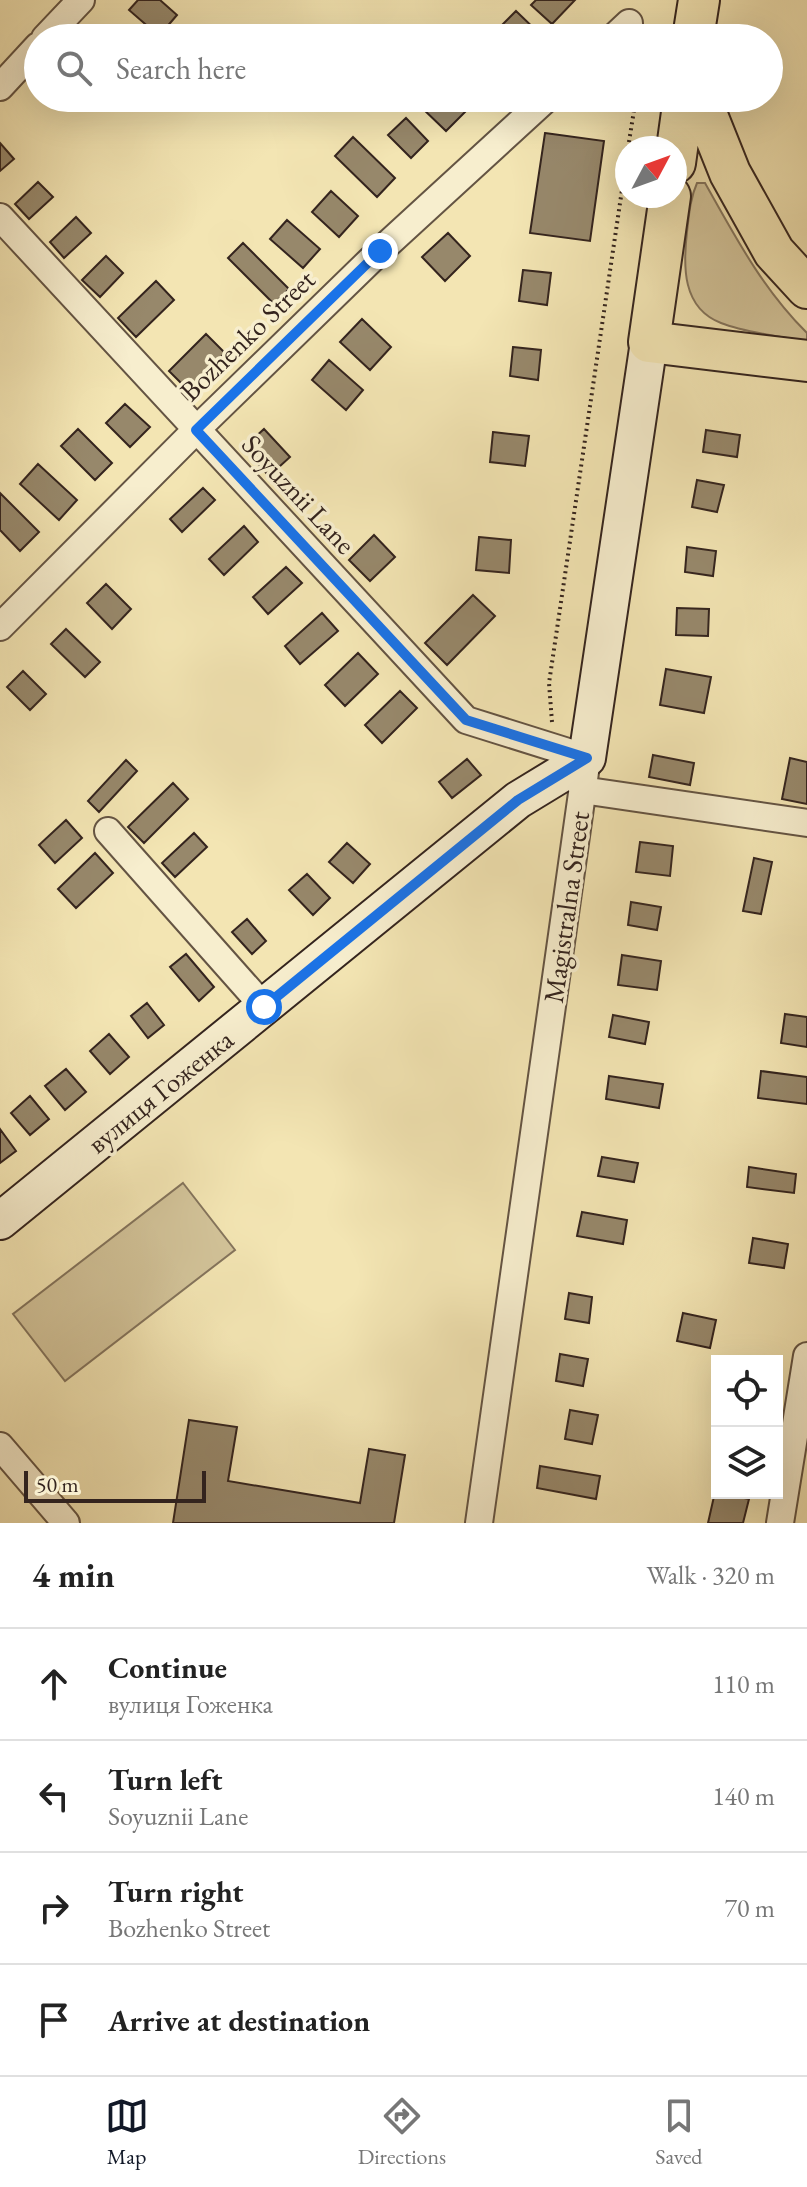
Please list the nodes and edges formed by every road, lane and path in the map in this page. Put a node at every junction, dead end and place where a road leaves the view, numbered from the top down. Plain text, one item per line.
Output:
1 (81, 0) edge
2 (699, 0) edge
3 (58, 24) edge
4 (695, 24) edge
5 (24, 61) edge
6 (0, 87) edge
7 (532, 112) edge
8 (634, 112) edge
9 (682, 112) edge
10 (706, 112) edge
11 (630, 136) edge
12 (679, 136) edge
13 (619, 208) edge
14 (668, 208) edge
15 (0, 217) edge
16 (807, 288) edge
17 (649, 342) junction
18 (807, 361) edge
19 (196, 430) junction
20 (0, 627) edge
21 (574, 765) junction
22 (807, 823) edge
23 (108, 831) dead end
24 (264, 1007) junction
25 (0, 1221) edge
26 (807, 1356) edge
27 (0, 1446) edge
28 (66, 1523) edge
29 (479, 1523) edge
30 (780, 1523) edge

1 - 3 street
2 - 4 main road
5 - 6 street
7 - 19 street, Bozhenko Street
8 - 11 path
9 - 12 main road
10 - 16 main road
13 - 21 path
14 - 17 main road, Magistralna Street
15 - 19 street, Soyuznii Lane
17 - 18 main road
17 - 21 street, Magistralna Street
19 - 20 street, Bozhenko Street
19 - 21 street, Soyuznii Lane
21 - 22 street, Soyuznii Lane
21 - 24 street, вулиця Гоженка
21 - 29 street, Magistralna Street
23 - 24 street
24 - 25 street, вулиця Гоженка
26 - 30 street
27 - 28 street

